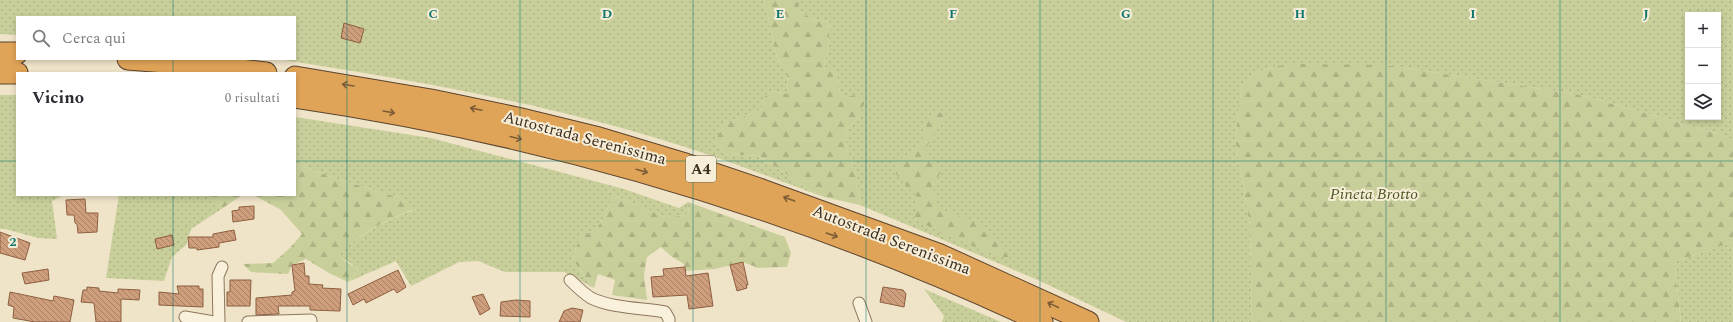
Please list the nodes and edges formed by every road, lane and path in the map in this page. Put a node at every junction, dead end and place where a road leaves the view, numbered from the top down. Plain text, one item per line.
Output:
1 (0, 53) edge
2 (16, 53) edge
3 (140, 60) edge
4 (257, 72) edge
5 (0, 73) edge
6 (16, 73) edge
7 (296, 77) edge
8 (296, 97) edge
9 (222, 267) dead end
10 (570, 280) dead end
11 (859, 303) dead end
12 (185, 317) dead end
13 (214, 322) edge
14 (219, 322) edge
15 (248, 322) edge
16 (311, 322) edge
17 (669, 322) edge
18 (866, 322) edge
19 (1042, 322) edge
20 (1088, 322) edge

1 - 2 highway
3 - 4 highway
5 - 6 highway
20 -> 7 highway, Autostrada Serenissima / A4
8 -> 19 highway, Autostrada Serenissima / A4
9 - 14 street
10 - 17 street
11 - 18 street
12 - 13 street
15 - 16 street

